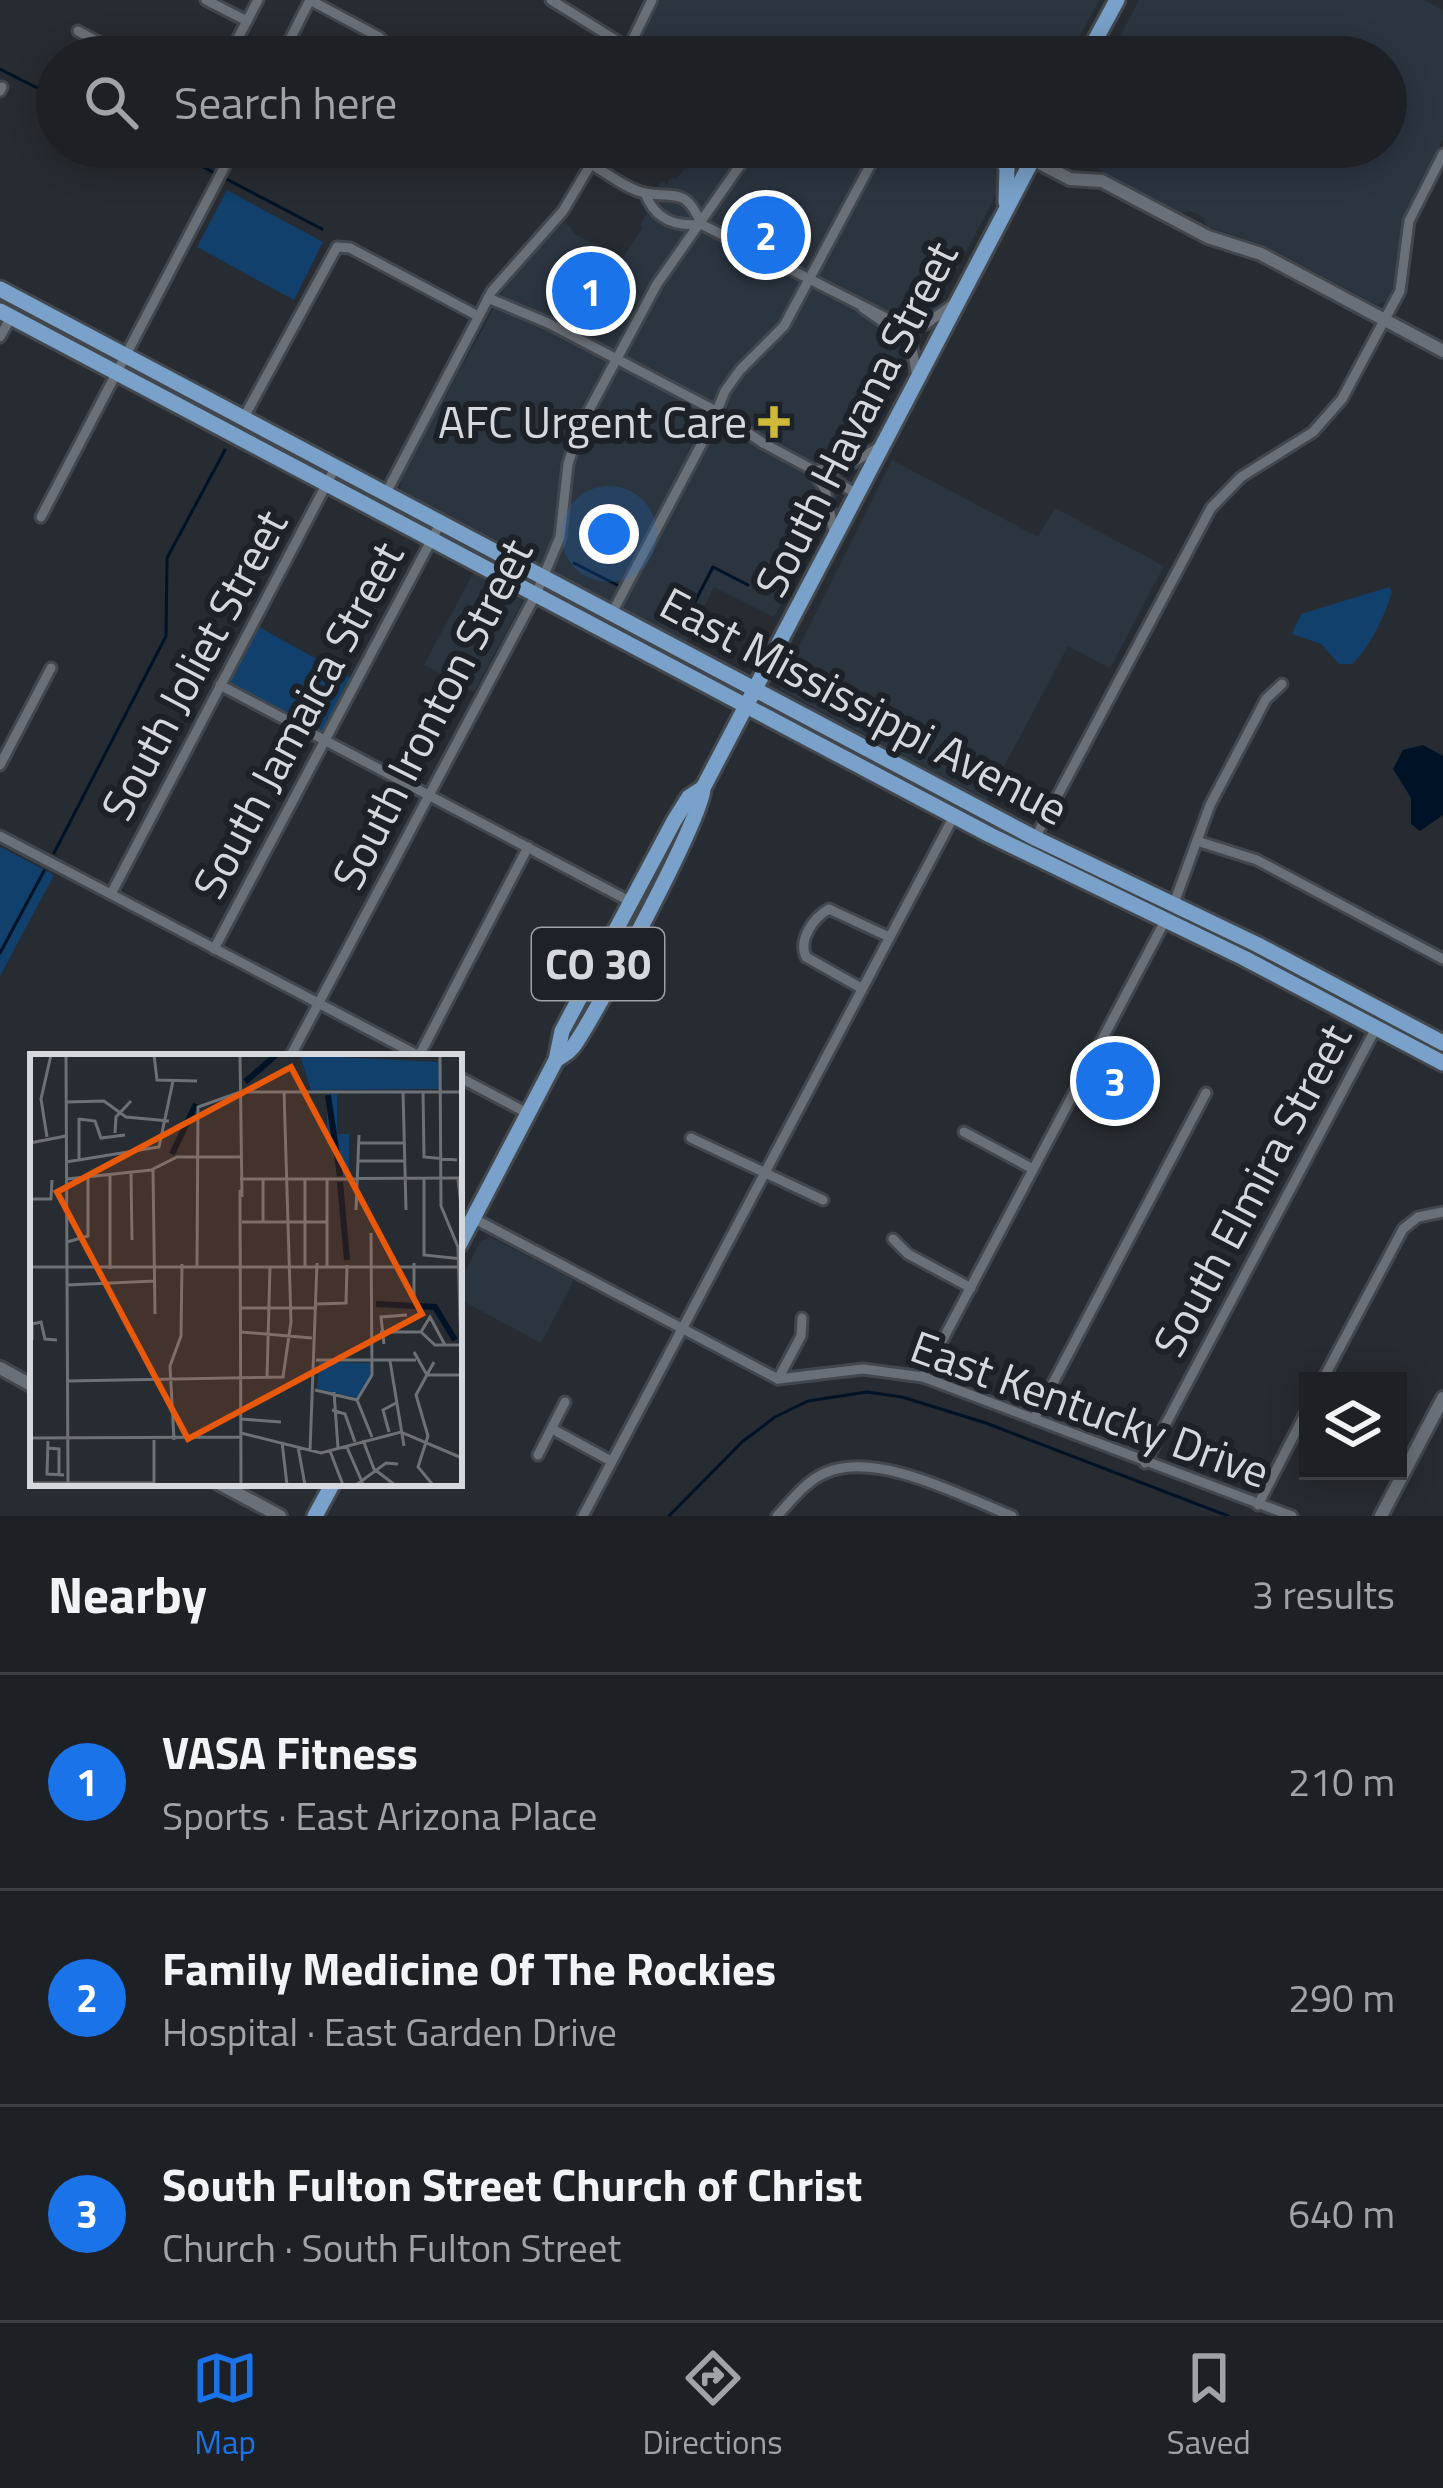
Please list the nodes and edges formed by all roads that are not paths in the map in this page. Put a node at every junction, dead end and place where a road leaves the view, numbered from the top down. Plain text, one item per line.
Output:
1 (206, 0) edge
2 (257, 0) edge
3 (310, 0) edge
4 (551, 0) edge
5 (652, 0) edge
6 (1117, 0) edge
7 (247, 21) junction
8 (78, 32) dead end
9 (86, 36) edge
10 (239, 36) edge
11 (292, 36) edge
12 (377, 36) edge
13 (603, 36) edge
14 (634, 36) edge
15 (1097, 36) edge
16 (1443, 154) edge
17 (224, 168) edge
18 (590, 168) edge
19 (598, 168) edge
20 (740, 168) edge
21 (869, 168) edge
22 (1007, 168) edge
23 (1027, 168) edge
24 (1054, 168) edge
25 (646, 194) junction
26 (1006, 208) junction
27 (701, 224) junction
28 (809, 280) junction
29 (0, 289) edge
30 (488, 298) junction
31 (20, 300) junction
32 (956, 302) junction
33 (862, 308) junction
34 (5, 314) edge
35 (478, 316) junction
36 (1385, 320) junction
37 (0, 337) edge
38 (1443, 351) edge
39 (126, 356) junction
40 (616, 359) junction
41 (117, 374) junction
42 (916, 377) junction
43 (716, 411) junction
44 (244, 418) junction
45 (234, 435) junction
46 (880, 446) junction
47 (336, 466) junction
48 (807, 467) junction
49 (327, 484) junction
50 (386, 492) junction
51 (856, 493) junction
52 (376, 510) junction
53 (41, 517) dead end
54 (441, 522) junction
55 (835, 537) junction
56 (432, 539) junction
57 (543, 576) junction
58 (536, 594) junction
59 (612, 613) junction
60 (51, 668) dead end
61 (1282, 684) dead end
62 (220, 685) junction
63 (757, 690) junction
64 (748, 707) junction
65 (325, 740) junction
66 (0, 766) edge
67 (703, 788) junction
68 (429, 794) junction
69 (963, 800) junction
70 (954, 816) junction
71 (0, 836) edge
72 (1035, 838) junction
73 (1197, 841) junction
74 (529, 848) junction
75 (1026, 854) junction
76 (647, 870) junction
77 (111, 894) junction
78 (652, 901) junction
79 (631, 902) junction
80 (1173, 904) junction
81 (1165, 921) junction
82 (638, 928) junction
83 (889, 937) junction
84 (214, 949) junction
85 (1443, 959) edge
86 (590, 978) junction
87 (861, 988) junction
88 (319, 1003) junction
89 (597, 1005) junction
90 (1384, 1011) junction
91 (1376, 1028) junction
92 (1443, 1043) edge
93 (292, 1054) edge
94 (416, 1054) edge
95 (421, 1054) edge
96 (556, 1060) junction
97 (1443, 1064) edge
98 (462, 1079) edge
99 (1206, 1093) dead end
100 (529, 1114) junction
101 (964, 1132) dead end
102 (691, 1138) dead end
103 (1033, 1169) junction
104 (763, 1173) junction
105 (823, 1200) dead end
106 (1443, 1212) edge
107 (473, 1218) junction
108 (462, 1239) edge
109 (893, 1239) dead end
110 (970, 1288) junction
111 (802, 1318) dead end
112 (681, 1329) junction
113 (0, 1368) edge
114 (1327, 1372) edge
115 (922, 1377) junction
116 (778, 1379) junction
117 (30, 1384) edge
118 (1443, 1398) edge
119 (565, 1402) dead end
120 (1034, 1418) junction
121 (1299, 1425) edge
122 (554, 1430) junction
123 (538, 1455) dead end
124 (611, 1461) junction
125 (1145, 1463) junction
126 (224, 1486) edge
127 (331, 1486) edge
128 (1258, 1505) junction
129 (280, 1516) edge
130 (315, 1516) edge
131 (583, 1516) edge
132 (777, 1516) edge
133 (1012, 1516) edge
134 (1292, 1516) edge
135 (1381, 1516) edge

1 - 7 street
2 - 7 street
3 - 11 street
3 - 12 street
4 - 13 street
5 - 14 street
6 - 15 main road
7 - 10 street
8 - 9 street
16 - 36 street
17 - 39 street
18 - 30 street
19 - 25 street
20 - 27 street, South Ironton Street
21 - 28 street
22 - 26 main road
23 - 26 main road, South Havana Street / CO 30
24 - 36 street
25 - 27 street
25 - 27 street
26 - 32 main road, South Havana Street / CO 30
27 - 28 street
27 - 40 street, South Ironton Street
28 - 33 street
28 - 43 street
29 - 31 main road, East Mississippi Avenue
30 - 35 street
30 - 40 street
31 - 34 street
31 - 39 main road, East Mississippi Avenue
32 - 33 street
32 - 42 main road, South Havana Street / CO 30
33 - 42 street
34 - 37 street
34 - 41 main road, East Mississippi Avenue
35 - 44 street
35 - 50 street
36 - 38 street
36 - 72 street
39 - 41 street
39 - 44 main road, East Mississippi Avenue
40 - 43 street
40 - 57 street, South Ironton Street
41 - 45 main road, East Mississippi Avenue
41 - 53 street
42 - 46 main road, South Havana Street / CO 30
43 - 48 street
43 - 59 street
44 - 45 street
44 - 47 main road, East Mississippi Avenue
45 - 49 main road, East Mississippi Avenue
46 - 48 street
46 - 51 main road, South Havana Street / CO 30
47 - 49 street, South Joliet Street
47 - 50 main road, East Mississippi Avenue
48 - 51 street
48 - 55 street
49 - 52 main road, East Mississippi Avenue
49 - 62 street, South Joliet Street
50 - 52 street
50 - 54 main road, East Mississippi Avenue
51 - 55 main road, South Havana Street / CO 30
52 - 56 main road, East Mississippi Avenue
54 - 56 street, South Jamaica Street
54 - 57 main road, East Mississippi Avenue
55 - 63 main road, South Havana Street / CO 30
56 - 58 main road, East Mississippi Avenue
56 - 65 street, South Jamaica Street
57 - 58 street, South Ironton Street
57 - 59 main road, East Mississippi Avenue
58 - 64 main road, East Mississippi Avenue
58 - 68 street, South Ironton Street
59 - 63 main road, East Mississippi Avenue
60 - 66 street
61 - 73 street
62 - 65 street
62 - 77 street, South Joliet Street
63 - 64 main road, South Havana Street / CO 30
63 - 69 main road, East Mississippi Avenue
64 - 67 main road, South Havana Street / CO 30
64 - 70 main road, East Mississippi Avenue
65 - 68 street
65 - 84 street, South Jamaica Street
67 - 76 main road, South Havana Street / CO 30
67 - 78 main road, South Havana Street / CO 30
68 - 74 street
68 - 88 street, South Ironton Street
69 - 70 street
69 - 72 main road, East Mississippi Avenue
70 - 75 main road, East Mississippi Avenue
70 - 83 street
71 - 77 street
72 - 75 street
72 - 80 main road, East Mississippi Avenue
73 - 80 street
73 - 85 street
74 - 79 street
74 - 95 street
75 - 81 main road, East Mississippi Avenue
76 - 78 main road
76 - 79 main road, South Havana Street / CO 30
77 - 84 street
78 - 82 main road, South Havana Street / CO 30
79 - 82 main road
79 - 86 main road, South Havana Street / CO 30
80 - 81 street
80 - 90 main road, East Mississippi Avenue
81 - 91 main road, East Mississippi Avenue
81 - 103 street
82 - 89 main road, South Havana Street / CO 30
83 - 87 street
83 - 87 street
84 - 88 street
86 - 89 main road
86 - 96 main road, South Havana Street / CO 30
87 - 104 street
88 - 93 street, South Ironton Street
88 - 94 street
89 - 96 main road, South Havana Street / CO 30
90 - 91 street, South Elmira Street
90 - 92 main road, East Mississippi Avenue
91 - 97 main road, East Mississippi Avenue
91 - 125 street, South Elmira Street
96 - 100 main road, South Havana Street / CO 30
98 - 100 street
99 - 120 street
100 - 107 main road, South Havana Street / CO 30
101 - 103 street
102 - 104 street
103 - 110 street
104 - 105 street
104 - 112 street
106 - 114 street
107 - 108 main road, South Havana Street / CO 30
107 - 112 street
109 - 110 street
110 - 115 street
111 - 116 street
112 - 116 street
112 - 124 street
113 - 117 street
115 - 116 street, East Kentucky Drive
115 - 120 street, East Kentucky Drive
118 - 135 street
119 - 122 street
120 - 125 street, East Kentucky Drive
121 - 128 street
122 - 123 street
122 - 124 street
124 - 131 street
125 - 128 street, East Kentucky Drive
126 - 129 street
127 - 130 main road
128 - 134 street, East Kentucky Drive
132 - 133 street

